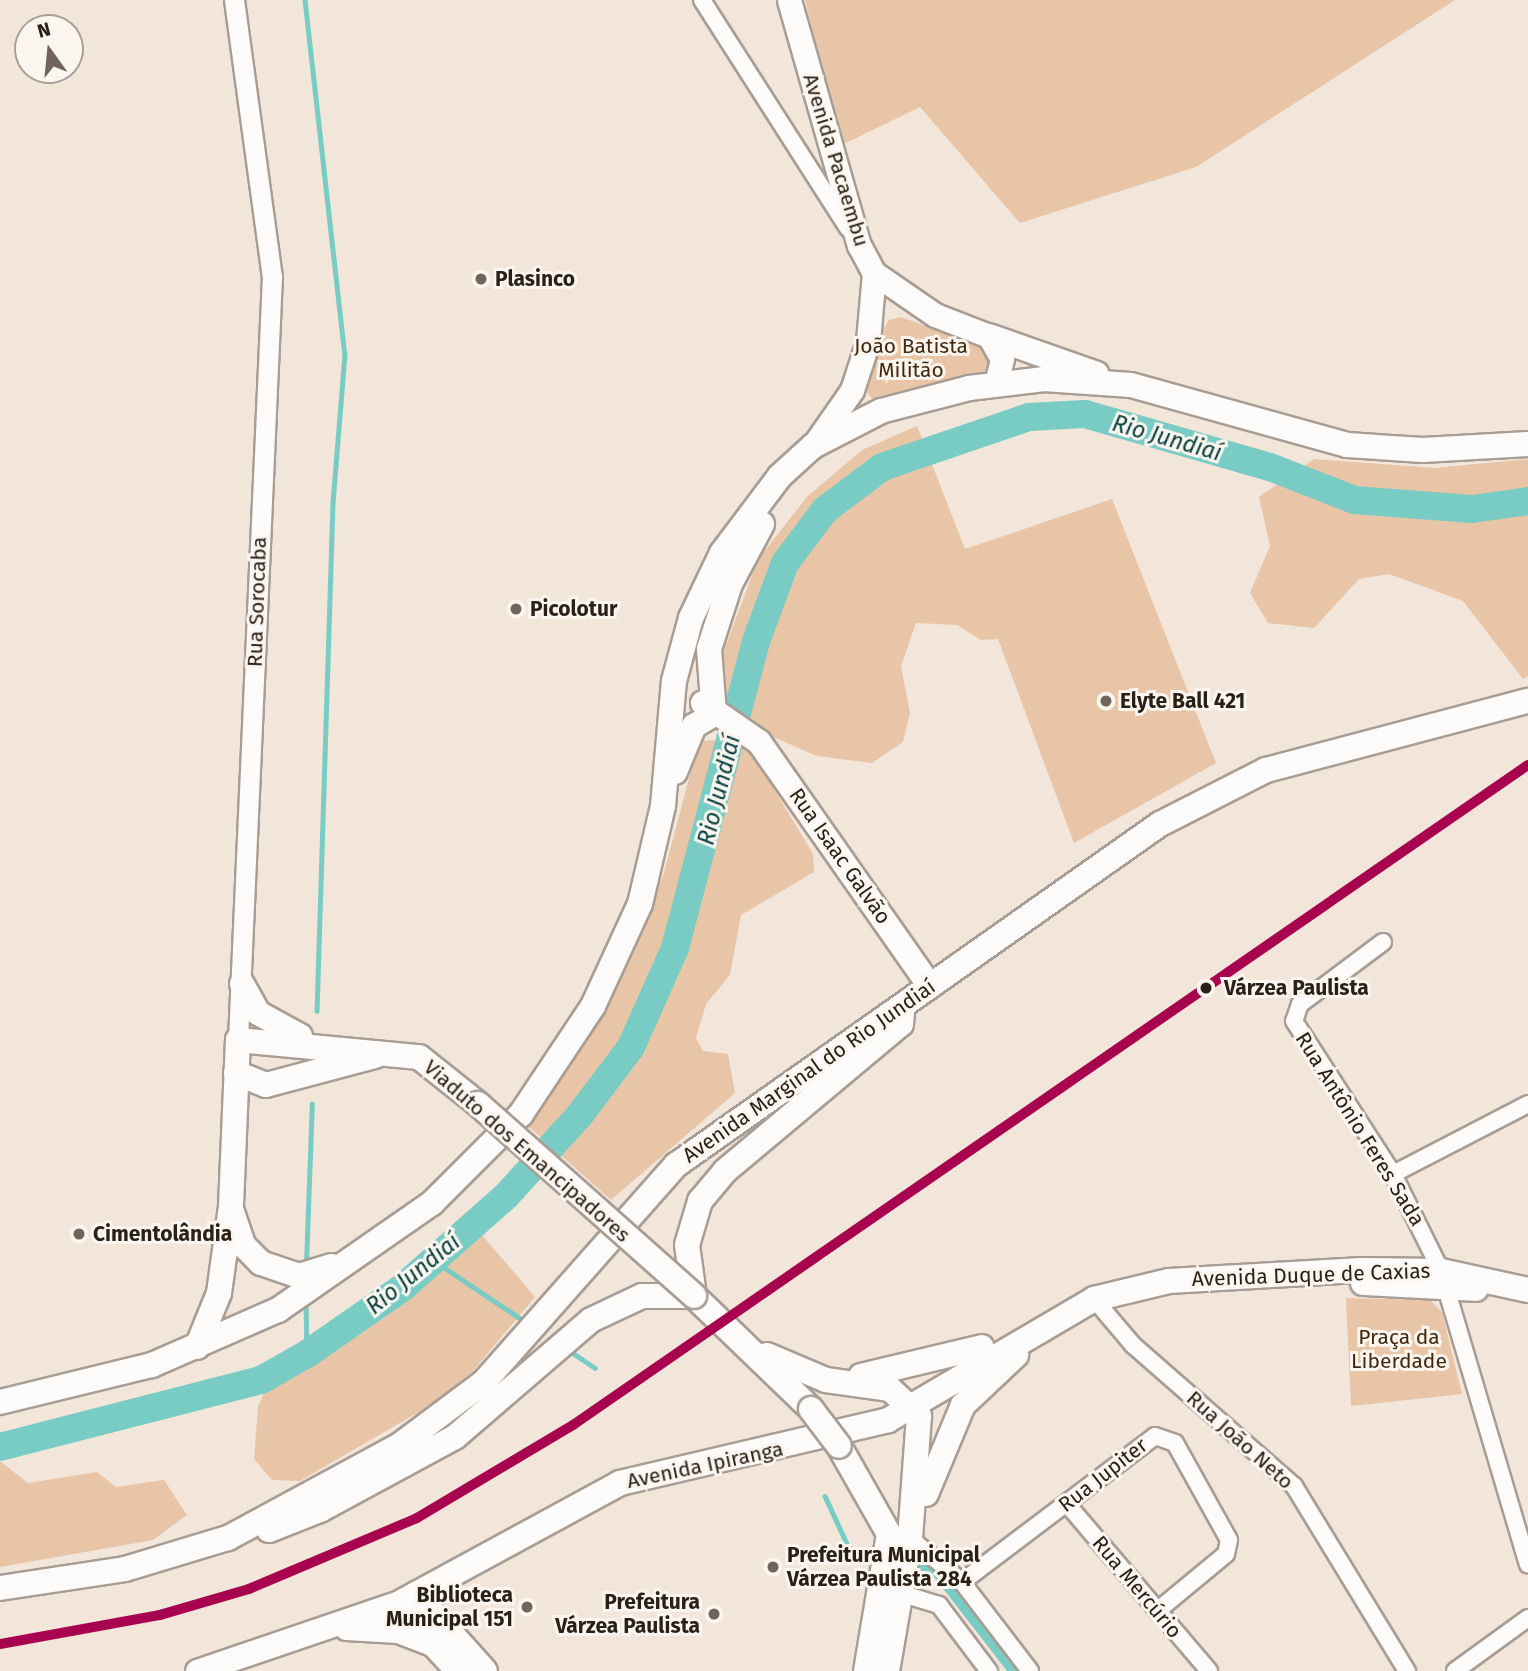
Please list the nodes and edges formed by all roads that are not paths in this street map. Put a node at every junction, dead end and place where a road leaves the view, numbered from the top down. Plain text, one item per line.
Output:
1 (234, 0) edge
2 (702, 0) edge
3 (789, 0) edge
4 (859, 245) junction
5 (874, 273) junction
6 (989, 336) junction
7 (996, 383) junction
8 (1131, 385) junction
9 (1528, 444) edge
10 (813, 446) junction
11 (691, 618) junction
12 (1528, 701) edge
13 (718, 716) junction
14 (663, 806) junction
15 (1383, 942) dead end
16 (242, 984) junction
17 (930, 986) junction
18 (903, 1005) junction
19 (238, 1040) junction
20 (342, 1045) junction
21 (396, 1052) junction
22 (236, 1073) junction
23 (267, 1085) junction
24 (1528, 1104) edge
25 (232, 1138) junction
26 (1393, 1174) junction
27 (231, 1206) junction
28 (377, 1247) junction
29 (1443, 1279) junction
30 (1526, 1290) edge
31 (694, 1296) junction
32 (1094, 1299) junction
33 (1066, 1312) junction
34 (749, 1346) junction
35 (197, 1347) junction
36 (826, 1380) junction
37 (0, 1402) edge
38 (913, 1407) junction
39 (934, 1464) junction
40 (911, 1486) junction
41 (875, 1504) junction
42 (1066, 1504) junction
43 (900, 1536) junction
44 (228, 1538) junction
45 (1528, 1564) edge
46 (962, 1582) junction
47 (0, 1588) edge
48 (903, 1594) junction
49 (410, 1597) junction
50 (1157, 1611) junction
51 (1528, 1618) edge
52 (315, 1633) junction
53 (430, 1643) junction
54 (197, 1671) edge
55 (458, 1671) edge
56 (485, 1671) edge
57 (866, 1671) edge
58 (887, 1671) edge
59 (989, 1671) edge
60 (1030, 1671) edge
61 (1209, 1671) edge
62 (1407, 1671) edge
63 (1455, 1671) edge

1 - 16 street, Rua Sorocaba
2 - 4 street
3 - 4 main road, Avenida Pacaembu
4 - 5 main road, Avenida Pacaembu
5 - 6 main road, Avenida Pacaembu
5 - 10 main road
6 - 7 main road
6 - 8 main road
7 - 8 main road
7 - 10 main road
7 - 13 main road
8 - 9 main road
10 - 11 main road
11 - 13 main road
11 - 14 main road
12 - 17 main road, Avenida Marginal do Rio Jundiaí
13 - 14 main road
13 - 17 main road, Rua Isaac Galvão
14 - 28 main road
15 - 26 street, Rua Antônio Feres Sada
16 - 19 street, Rua Sorocaba
16 - 20 main road
17 - 18 main road, Avenida Marginal do Rio Jundiaí
18 - 31 main road
18 - 44 main road, Avenida Marginal do Rio Jundiaí
19 - 20 main road
19 - 22 main road, Rua Sorocaba
20 - 21 main road, Viaduto dos Emancipadores
21 - 23 main road
21 - 31 main road, Viaduto dos Emancipadores, bridge
22 - 23 main road
22 - 25 main road, Rua Sorocaba
23 - 25 main road
24 - 26 street
25 - 27 main road, Rua Sorocaba
26 - 29 street, Rua Antônio Feres Sada
27 - 28 main road
27 - 35 main road
28 - 35 main road
29 - 30 main road, Avenida Duque de Caxias
29 - 32 main road, Avenida Duque de Caxias
29 - 45 street, Rua Antônio Feres Sada
31 - 34 main road, Viaduto dos Emancipadores
31 - 44 main road
32 - 33 main road, Avenida Ipiranga
32 - 62 street, Rua João Neto
33 - 36 main road
33 - 38 main road, Avenida Ipiranga
33 - 39 main road
34 - 36 main road
34 - 41 main road, Viaduto dos Emancipadores, bridge
35 - 37 main road
36 - 38 main road
38 - 40 main road
38 - 49 main road, Avenida Ipiranga
39 - 40 main road
39 - 43 main road
40 - 41 main road
40 - 43 main road
41 - 43 main road, Viaduto dos Emancipadores
42 - 46 street, Rua Jupiter
42 - 50 street, Rua Mercúrio
42 - 50 street, Rua Jupiter
43 - 46 street
43 - 48 main road
43 - 57 main road
44 - 47 main road, Avenida Marginal do Rio Jundiaí
46 - 60 street
48 - 58 main road
48 - 59 street
49 - 52 main road, Avenida Ipiranga
49 - 53 main road
49 - 56 main road
50 - 61 street, Rua Mercúrio
51 - 63 street
52 - 53 main road, Avenida Ipiranga
52 - 54 main road, Avenida Ipiranga
53 - 55 main road

